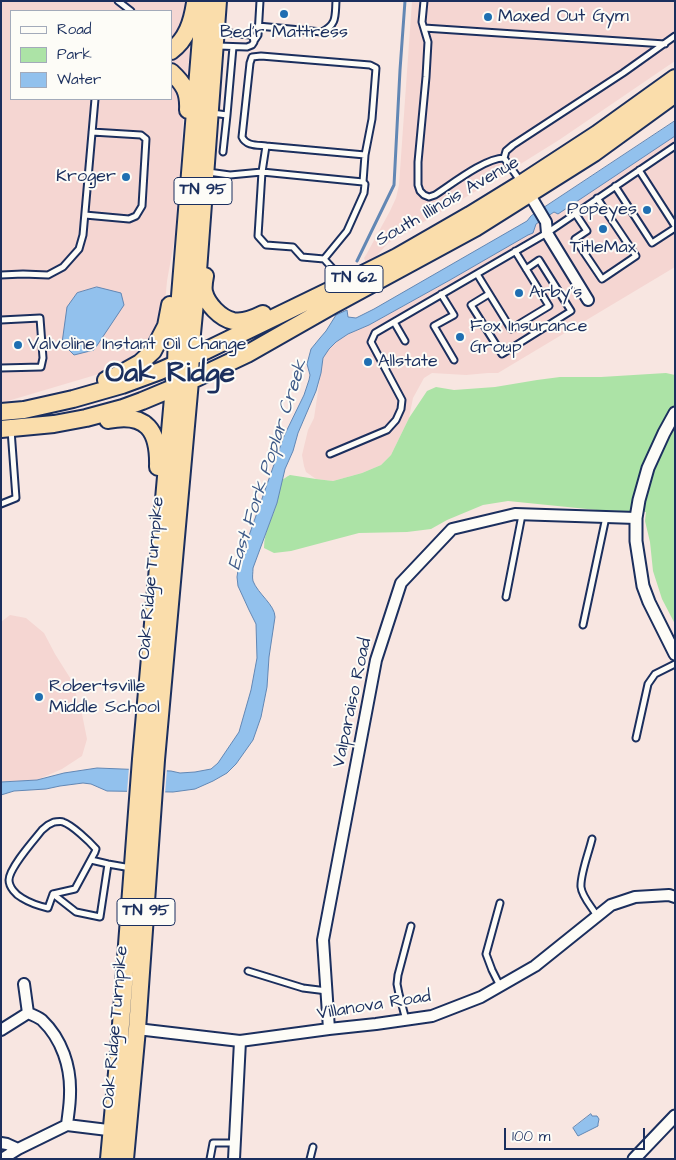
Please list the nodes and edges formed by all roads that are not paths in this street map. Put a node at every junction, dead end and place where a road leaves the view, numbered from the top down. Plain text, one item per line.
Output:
1 (118, 1) edge
2 (196, 1) edge
3 (204, 1) edge
4 (218, 1) edge
5 (260, 1) edge
6 (336, 1) edge
7 (424, 1) edge
8 (130, 10) edge
9 (258, 26) junction
10 (424, 28) junction
11 (675, 36) edge
12 (208, 38) junction
13 (254, 42) junction
14 (665, 44) junction
15 (233, 47) junction
16 (172, 50) edge
17 (172, 73) edge
18 (675, 78) edge
19 (675, 94) edge
20 (95, 100) edge
21 (202, 113) junction
22 (227, 115) junction
23 (92, 132) junction
24 (266, 146) junction
25 (675, 146) edge
26 (223, 152) dead end
27 (365, 155) junction
28 (504, 158) junction
29 (639, 170) junction
30 (205, 172) junction
31 (262, 172) junction
32 (363, 182) junction
33 (615, 186) junction
34 (188, 194) junction
35 (529, 194) junction
36 (597, 198) junction
37 (202, 211) junction
38 (575, 214) junction
39 (85, 215) junction
40 (547, 227) junction
41 (675, 227) edge
42 (515, 251) junction
43 (324, 259) junction
44 (526, 269) junction
45 (477, 274) junction
46 (1, 275) edge
47 (346, 283) junction
48 (442, 294) junction
49 (489, 294) junction
50 (320, 296) junction
51 (588, 300) dead end
52 (1, 320) edge
53 (394, 322) junction
54 (405, 342) dead end
55 (454, 360) dead end
56 (183, 361) junction
57 (1, 368) edge
58 (209, 373) junction
59 (190, 381) junction
60 (173, 388) junction
61 (44, 405) junction
62 (4, 412) edge
63 (675, 413) edge
64 (54, 424) junction
65 (6, 429) edge
66 (330, 454) dead end
67 (1, 504) edge
68 (522, 514) junction
69 (606, 517) junction
70 (636, 518) junction
71 (162, 531) junction
72 (506, 597) dead end
73 (583, 625) dead end
74 (675, 654) edge
75 (675, 664) edge
76 (164, 674) junction
77 (636, 738) dead end
78 (149, 760) junction
79 (592, 839) dead end
80 (91, 860) junction
81 (108, 864) junction
82 (141, 869) junction
83 (53, 894) junction
84 (675, 897) edge
85 (500, 903) dead end
86 (597, 916) junction
87 (411, 926) dead end
88 (248, 971) dead end
89 (24, 984) dead end
90 (501, 986) junction
91 (326, 991) junction
92 (28, 1013) junction
93 (406, 1020) junction
94 (137, 1029) junction
95 (329, 1029) junction
96 (1, 1030) edge
97 (240, 1042) junction
98 (675, 1116) edge
99 (67, 1125) junction
100 (120, 1131) junction
101 (1, 1143) edge
102 (235, 1143) junction
103 (313, 1147) dead end
104 (18, 1150) junction
105 (2, 1159) edge
106 (109, 1159) edge
107 (125, 1159) edge
108 (210, 1159) edge
109 (234, 1159) edge
110 (310, 1159) edge
111 (634, 1159) edge

1 - 8 lane
2 - 16 highway
3 - 12 highway, Oak Ridge Turnpike / TN 95
4 - 12 highway, Oak Ridge Turnpike / TN 95
5 - 9 lane
6 - 9 lane
7 - 10 lane
9 - 13 lane
10 - 14 lane
10 - 28 lane
11 - 14 lane
12 - 13 lane
12 - 15 lane
12 - 21 highway, Oak Ridge Turnpike / TN 95
13 - 15 lane
14 - 28 lane
15 - 22 lane
17 - 34 highway
18 - 35 highway, South Illinois Avenue / TN 62
19 - 35 highway, South Illinois Avenue / TN 62
20 - 23 lane
21 - 22 lane
21 - 30 highway, Oak Ridge Turnpike / TN 95
21 - 34 highway, Oak Ridge Turnpike / TN 95
22 - 26 lane
23 - 39 lane
23 - 39 lane
24 - 27 lane
24 - 27 lane
24 - 31 lane
25 - 29 lane
27 - 32 lane
28 - 35 lane
29 - 33 lane
29 - 41 lane
30 - 31 lane
30 - 37 highway, Oak Ridge Turnpike / TN 95
31 - 32 lane
31 - 43 lane
32 - 43 lane
33 - 36 lane
33 - 41 lane
34 - 56 highway, Oak Ridge Turnpike / TN 95
34 - 61 highway
35 - 40 street
35 - 47 highway, South Illinois Avenue / TN 62
35 - 58 highway, South Illinois Avenue / TN 62
36 - 38 lane
36 - 38 lane
37 - 50 highway
37 - 56 highway, Oak Ridge Turnpike / TN 95
38 - 40 lane
39 - 46 lane
40 - 42 lane
40 - 51 street
42 - 44 lane
42 - 45 lane
43 - 47 lane
44 - 49 lane
44 - 49 lane
45 - 48 lane
45 - 49 lane
47 - 50 highway, South Illinois Avenue / TN 62
48 - 53 lane
48 - 55 lane
50 - 56 highway, South Illinois Avenue / TN 62
52 - 57 lane
53 - 54 lane
53 - 66 lane
56 - 59 highway, Oak Ridge Turnpike / TN 95
56 - 60 highway, Oak Ridge Turnpike / TN 95
56 - 61 highway, South Illinois Avenue / TN 62
58 - 59 highway, South Illinois Avenue / TN 62
58 - 76 highway
59 - 60 highway, TN 62
59 - 76 highway, Oak Ridge Turnpike / TN 95
60 - 64 highway, TN 62
60 - 71 highway, Oak Ridge Turnpike / TN 95
61 - 62 highway, South Illinois Avenue / TN 62
62 - 65 lane
63 - 70 street
64 - 65 highway, TN 62
64 - 71 highway
65 - 67 lane
68 - 69 street, Valparaiso Road
68 - 72 lane
68 - 91 street, Valparaiso Road
69 - 70 street, Valparaiso Road
69 - 73 lane
70 - 74 street
71 - 78 highway, Oak Ridge Turnpike / TN 95
75 - 77 lane
76 - 78 highway, Oak Ridge Turnpike / TN 95
78 - 82 highway, Oak Ridge Turnpike / TN 95
79 - 86 lane
80 - 81 lane
80 - 83 lane
80 - 83 lane
81 - 82 lane
81 - 83 lane
82 - 94 highway, Oak Ridge Turnpike / TN 95
82 - 100 highway
84 - 86 street, Villanova Road
85 - 90 lane
86 - 90 street, Villanova Road
87 - 93 lane
88 - 91 lane
89 - 92 street
90 - 93 street, Villanova Road
91 - 95 street, Valparaiso Road
92 - 96 street
92 - 99 street
93 - 95 street, Villanova Road
94 - 97 street, Villanova Road
94 - 100 highway, Oak Ridge Turnpike / TN 95
95 - 97 street, Villanova Road
97 - 102 street
98 - 111 street
99 - 100 street
99 - 104 street
100 - 106 highway
100 - 107 highway, Oak Ridge Turnpike / TN 95
101 - 104 street
102 - 108 lane
102 - 109 street
103 - 110 lane
104 - 105 street

